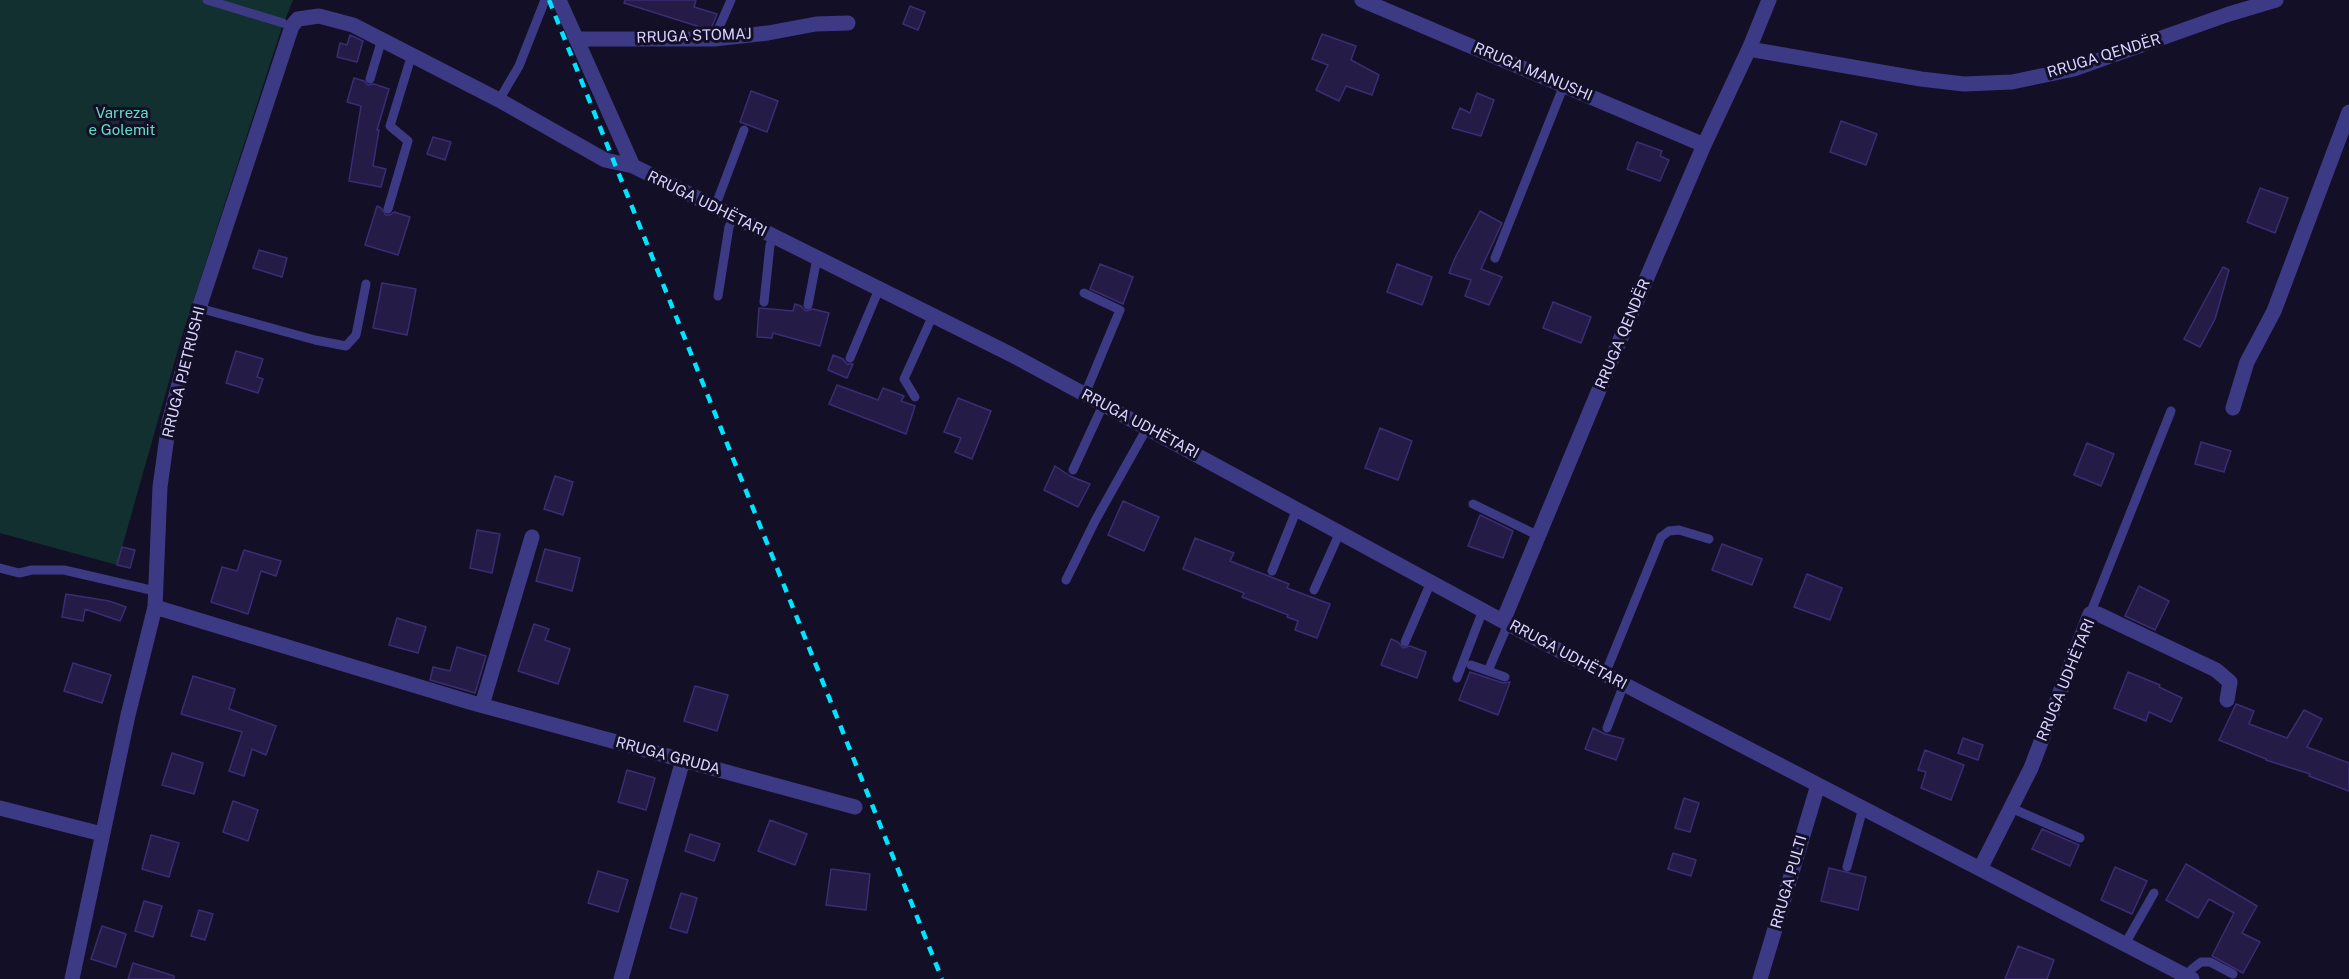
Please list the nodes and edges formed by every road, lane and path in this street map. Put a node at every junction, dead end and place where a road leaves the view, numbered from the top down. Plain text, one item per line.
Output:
1 (207, 0) edge
2 (545, 0) edge
3 (559, 0) edge
4 (731, 0) edge
5 (1362, 0) edge
6 (1769, 0) edge
7 (2276, 0) edge
8 (848, 23) dead end
9 (288, 25) junction
10 (382, 39) junction
11 (576, 39) junction
12 (714, 39) junction
13 (1749, 50) junction
14 (412, 54) junction
15 (370, 79) dead end
16 (1564, 85) junction
17 (499, 100) junction
18 (2349, 112) edge
19 (744, 130) dead end
20 (1704, 145) junction
21 (633, 166) junction
22 (715, 207) junction
23 (388, 209) dead end
24 (734, 216) junction
25 (774, 237) junction
26 (817, 258) junction
27 (1495, 258) dead end
28 (366, 284) dead end
29 (879, 289) junction
30 (1084, 293) dead end
31 (718, 296) dead end
32 (764, 302) dead end
33 (808, 305) dead end
34 (199, 308) junction
35 (933, 315) junction
36 (850, 358) dead end
37 (1085, 394) junction
38 (915, 397) dead end
39 (1103, 405) junction
40 (2233, 408) dead end
41 (2171, 411) dead end
42 (1147, 428) junction
43 (1073, 470) dead end
44 (1473, 504) dead end
45 (1297, 509) junction
46 (1340, 532) junction
47 (1539, 536) junction
48 (532, 537) dead end
49 (1709, 539) dead end
50 (0, 568) edge
51 (1272, 571) dead end
52 (1066, 580) dead end
53 (1431, 582) junction
54 (1314, 590) dead end
55 (155, 599) junction
56 (1483, 610) junction
57 (2090, 614) junction
58 (1506, 622) junction
59 (1406, 642) dead end
60 (1471, 664) dead end
61 (1488, 671) junction
62 (1605, 674) junction
63 (1505, 677) dead end
64 (1457, 678) dead end
65 (1624, 684) junction
66 (2227, 700) dead end
67 (482, 705) junction
68 (1607, 728) dead end
69 (683, 760) junction
70 (1818, 784) junction
71 (855, 807) dead end
72 (0, 808) edge
73 (1863, 808) junction
74 (2011, 808) junction
75 (102, 834) junction
76 (2080, 838) dead end
77 (1847, 867) dead end
78 (1980, 869) junction
79 (2154, 893) dead end
80 (2125, 944) junction
81 (2233, 974) dead end
82 (2190, 978) edge
83 (72, 979) edge
84 (621, 979) edge
85 (1760, 979) edge

1 - 9 lane
2 - 17 lane
3 - 11 street
4 - 12 lane
5 - 16 street, RRUGA MANUSHI
6 - 13 street, RRUGA QENDËR
7 - 13 street, RRUGA QENDËR
8 - 12 street, RRUGA STOMAJ
9 - 10 street, RRUGA UDHËTARI
9 - 34 street, RRUGA PJETRUSHI
10 - 14 street, RRUGA UDHËTARI
10 - 15 lane
11 - 12 street, RRUGA STOMAJ
11 - 21 street
13 - 20 street, RRUGA QENDËR
14 - 17 street, RRUGA UDHËTARI
14 - 23 lane
16 - 20 street, RRUGA MANUSHI
16 - 27 lane
17 - 21 street, RRUGA UDHËTARI
18 - 40 street
19 - 22 lane
20 - 47 street, RRUGA QENDËR
21 - 22 street, RRUGA UDHËTARI
22 - 24 street, RRUGA UDHËTARI
24 - 25 street, RRUGA UDHËTARI
24 - 31 lane
25 - 26 street, RRUGA UDHËTARI
25 - 32 lane
26 - 29 street, RRUGA UDHËTARI
26 - 33 lane
28 - 34 lane
29 - 35 street, RRUGA UDHËTARI
29 - 36 lane
30 - 37 lane
34 - 55 street, RRUGA PJETRUSHI
35 - 37 street, RRUGA UDHËTARI
35 - 38 lane
37 - 39 street, RRUGA UDHËTARI
39 - 42 street, RRUGA UDHËTARI
39 - 43 lane
41 - 57 lane
42 - 45 street, RRUGA UDHËTARI
42 - 52 lane
44 - 47 lane
45 - 46 street, RRUGA UDHËTARI
45 - 51 lane
46 - 53 street, RRUGA UDHËTARI
46 - 54 lane
47 - 58 street, RRUGA QENDËR
48 - 67 street
49 - 62 lane
50 - 55 lane
53 - 56 street, RRUGA UDHËTARI
53 - 59 lane
55 - 67 street, RRUGA GRUDA
55 - 75 street, RRUGA PJETRUSHI
56 - 58 street, RRUGA UDHËTARI
56 - 64 lane
57 - 66 street, RRUGA UDHËTARI
57 - 74 street, RRUGA UDHËTARI
58 - 61 lane
58 - 62 street, RRUGA UDHËTARI
60 - 61 lane
61 - 63 lane
62 - 65 street, RRUGA UDHËTARI
65 - 68 lane
65 - 70 street, RRUGA UDHËTARI
67 - 69 street, RRUGA GRUDA
69 - 71 street, RRUGA GRUDA
69 - 84 street
70 - 73 street, RRUGA UDHËTARI
70 - 85 street, RRUGA PULTI
72 - 75 street
73 - 77 lane
73 - 78 street, RRUGA UDHËTARI
74 - 76 lane
74 - 78 street, RRUGA UDHËTARI
75 - 83 street, RRUGA PJETRUSHI
78 - 80 street, RRUGA UDHËTARI
79 - 80 lane
80 - 82 street, RRUGA UDHËTARI
81 - 82 lane

